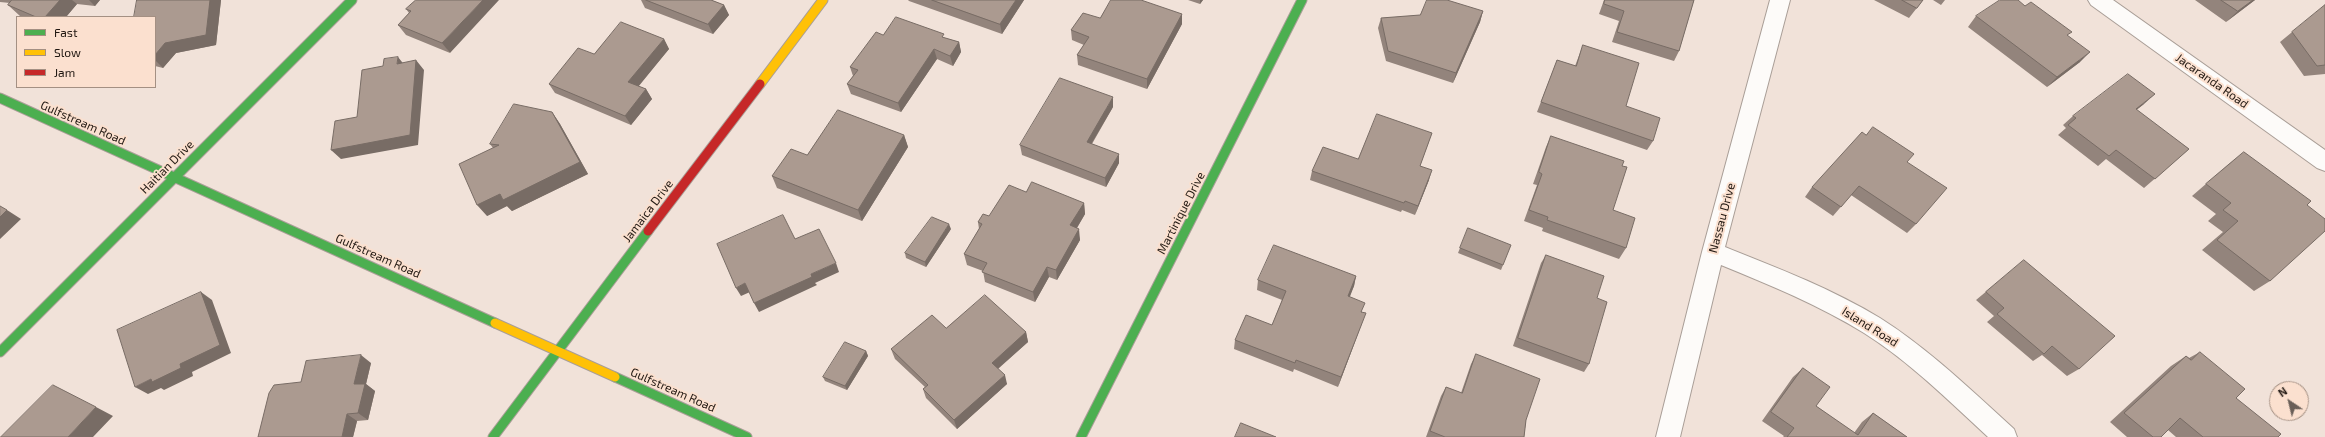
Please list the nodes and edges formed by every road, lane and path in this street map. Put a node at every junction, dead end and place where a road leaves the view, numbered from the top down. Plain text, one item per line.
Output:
1 (352, 0) edge
2 (822, 0) edge
3 (1302, 0) edge
4 (1780, 0) edge
5 (2098, 0) edge
6 (0, 98) edge
7 (2325, 162) edge
8 (174, 177) junction
9 (1713, 252) junction
10 (558, 351) junction
11 (0, 352) edge
12 (492, 437) edge
13 (747, 437) edge
14 (1081, 437) edge
15 (1668, 437) edge
16 (2005, 437) edge

1 - 8 street, Haitian Drive
2 - 10 street, Jamaica Drive
3 - 14 street, Martinique Drive
4 - 9 street, Nassau Drive
5 - 7 street, Jacaranda Road
6 - 8 street, Gulfstream Road
8 - 10 street, Gulfstream Road
8 - 11 street, Haitian Drive
9 - 15 street, Nassau Drive
9 - 16 street, Island Road
10 - 12 street, Jamaica Drive
10 - 13 street, Gulfstream Road

